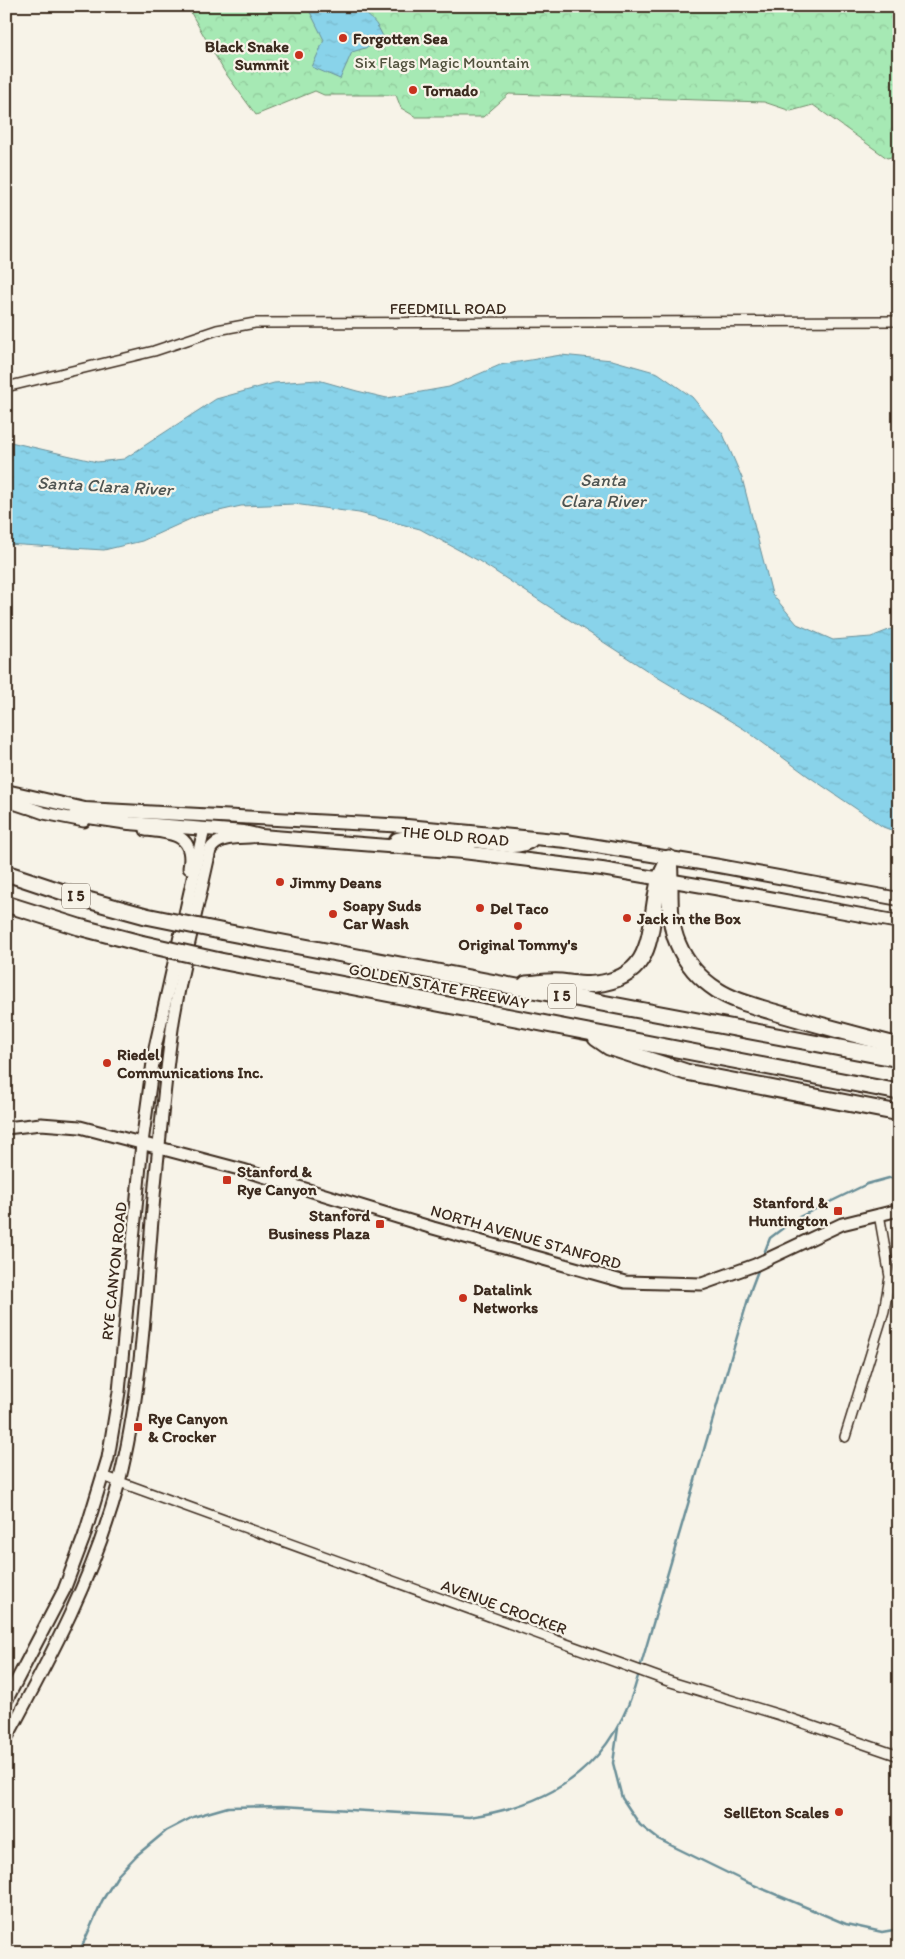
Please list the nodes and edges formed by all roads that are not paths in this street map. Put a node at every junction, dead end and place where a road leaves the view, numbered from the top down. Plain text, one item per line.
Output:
1 (899, 321) edge
2 (6, 387) edge
3 (6, 791) edge
4 (6, 800) edge
5 (27, 806) junction
6 (73, 815) joint
7 (203, 815) junction
8 (204, 830) junction
9 (469, 832) junction
10 (261, 836) junction
11 (535, 838) junction
12 (392, 847) junction
13 (463, 852) junction
14 (669, 858) junction
15 (6, 873) edge
16 (666, 879) junction
17 (899, 900) edge
18 (6, 904) edge
19 (899, 922) edge
20 (170, 981) junction
21 (505, 985) junction
22 (172, 1029) junction
23 (588, 1033) junction
24 (899, 1046) edge
25 (899, 1059) edge
26 (899, 1092) edge
27 (899, 1113) edge
28 (6, 1128) edge
29 (142, 1144) junction
30 (159, 1148) junction
31 (899, 1210) edge
32 (879, 1214) junction
33 (845, 1437) dead end
34 (103, 1476) junction
35 (119, 1482) junction
36 (6, 1701) edge
37 (6, 1739) edge
38 (899, 1756) edge

1 - 2 street, FEEDMILL ROAD
3 - 7 main road, THE OLD ROAD
4 - 5 main road, THE OLD ROAD
5 - 6 main road, THE OLD ROAD
5 - 20 main road
6 - 8 main road, THE OLD ROAD
7 - 8 main road, RYE CANYON ROAD
7 - 9 main road, THE OLD ROAD
8 - 10 main road, THE OLD ROAD
8 - 20 main road, RYE CANYON ROAD
8 - 22 main road, RYE CANYON ROAD
9 - 11 main road, THE OLD ROAD
9 - 12 main road
10 - 12 main road, THE OLD ROAD
10 - 22 main road, RYE CANYON ROAD
11 - 13 main road
11 - 14 main road, THE OLD ROAD
12 - 13 main road, THE OLD ROAD
13 - 16 main road, THE OLD ROAD
14 - 16 highway
14 - 17 main road, THE OLD ROAD
15 - 21 highway, GOLDEN STATE FREEWAY / I 5, bridge
16 - 19 main road, THE OLD ROAD
16 - 21 highway
16 - 24 highway
18 - 23 highway, GOLDEN STATE FREEWAY / I 5, bridge
20 - 29 main road, RYE CANYON ROAD
21 - 25 highway, GOLDEN STATE FREEWAY / I 5
22 - 30 main road, RYE CANYON ROAD
23 - 26 highway, GOLDEN STATE FREEWAY / I 5
23 - 27 highway
28 - 29 main road, NORTH AVENUE STANFORD
29 - 30 main road, NORTH AVENUE STANFORD
29 - 34 main road, RYE CANYON ROAD
30 - 32 main road, NORTH AVENUE STANFORD
30 - 35 main road, RYE CANYON ROAD
31 - 32 main road, NORTH AVENUE STANFORD
32 - 33 street
34 - 35 street, AVENUE CROCKER
34 - 36 main road, RYE CANYON ROAD
35 - 37 main road, RYE CANYON ROAD
35 - 38 street, AVENUE CROCKER

